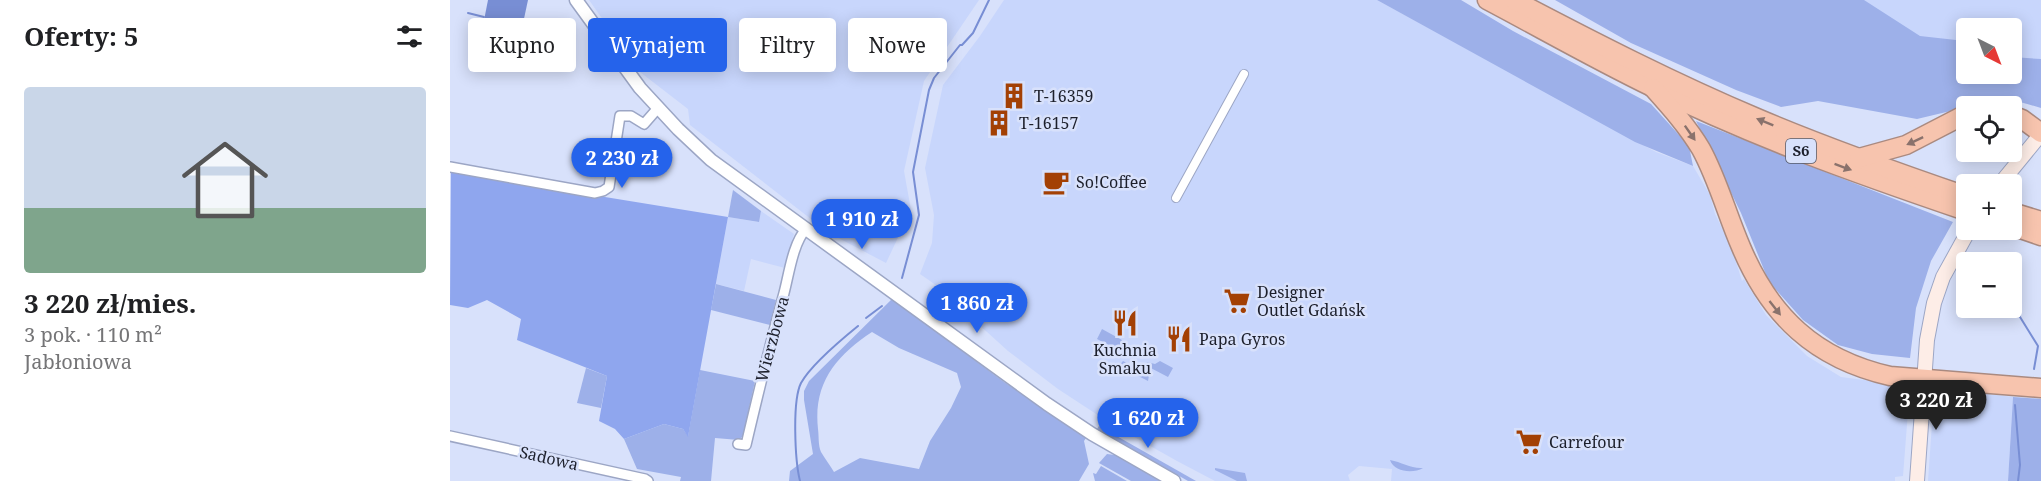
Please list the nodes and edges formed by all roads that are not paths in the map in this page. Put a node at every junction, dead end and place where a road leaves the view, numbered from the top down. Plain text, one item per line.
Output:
1 (576, 0) edge
2 (1486, 0) edge
3 (1514, 0) edge
4 (1244, 74) dead end
5 (1653, 88) junction
6 (658, 108) junction
7 (1956, 119) edge
8 (2022, 120) edge
9 (2041, 134) edge
10 (1859, 158) junction
11 (450, 167) edge
12 (2008, 174) edge
13 (1176, 198) dead end
14 (1956, 200) edge
15 (1956, 200) edge
16 (2022, 215) edge
17 (2041, 221) edge
18 (806, 228) junction
19 (2022, 229) edge
20 (2041, 236) edge
21 (1963, 240) edge
22 (1924, 379) junction
23 (2041, 388) edge
24 (450, 436) edge
25 (738, 444) dead end
26 (648, 481) edge
27 (1174, 481) edge
28 (1917, 481) edge

1 - 6 street
2 - 5 highway, S6
10 -> 3 highway, S6
4 - 13 street
5 -> 14 highway, S6
5 -> 22 highway
6 - 11 street
6 - 18 street
7 -> 10 highway
8 - 9 highway
9 - 12 main road
10 - 15 highway, S6
16 - 17 highway
18 - 25 street, Wierzbowa
18 - 27 street
19 - 20 highway
21 - 22 main road
22 - 23 highway
22 - 28 main road
24 - 26 street, Sadowa

